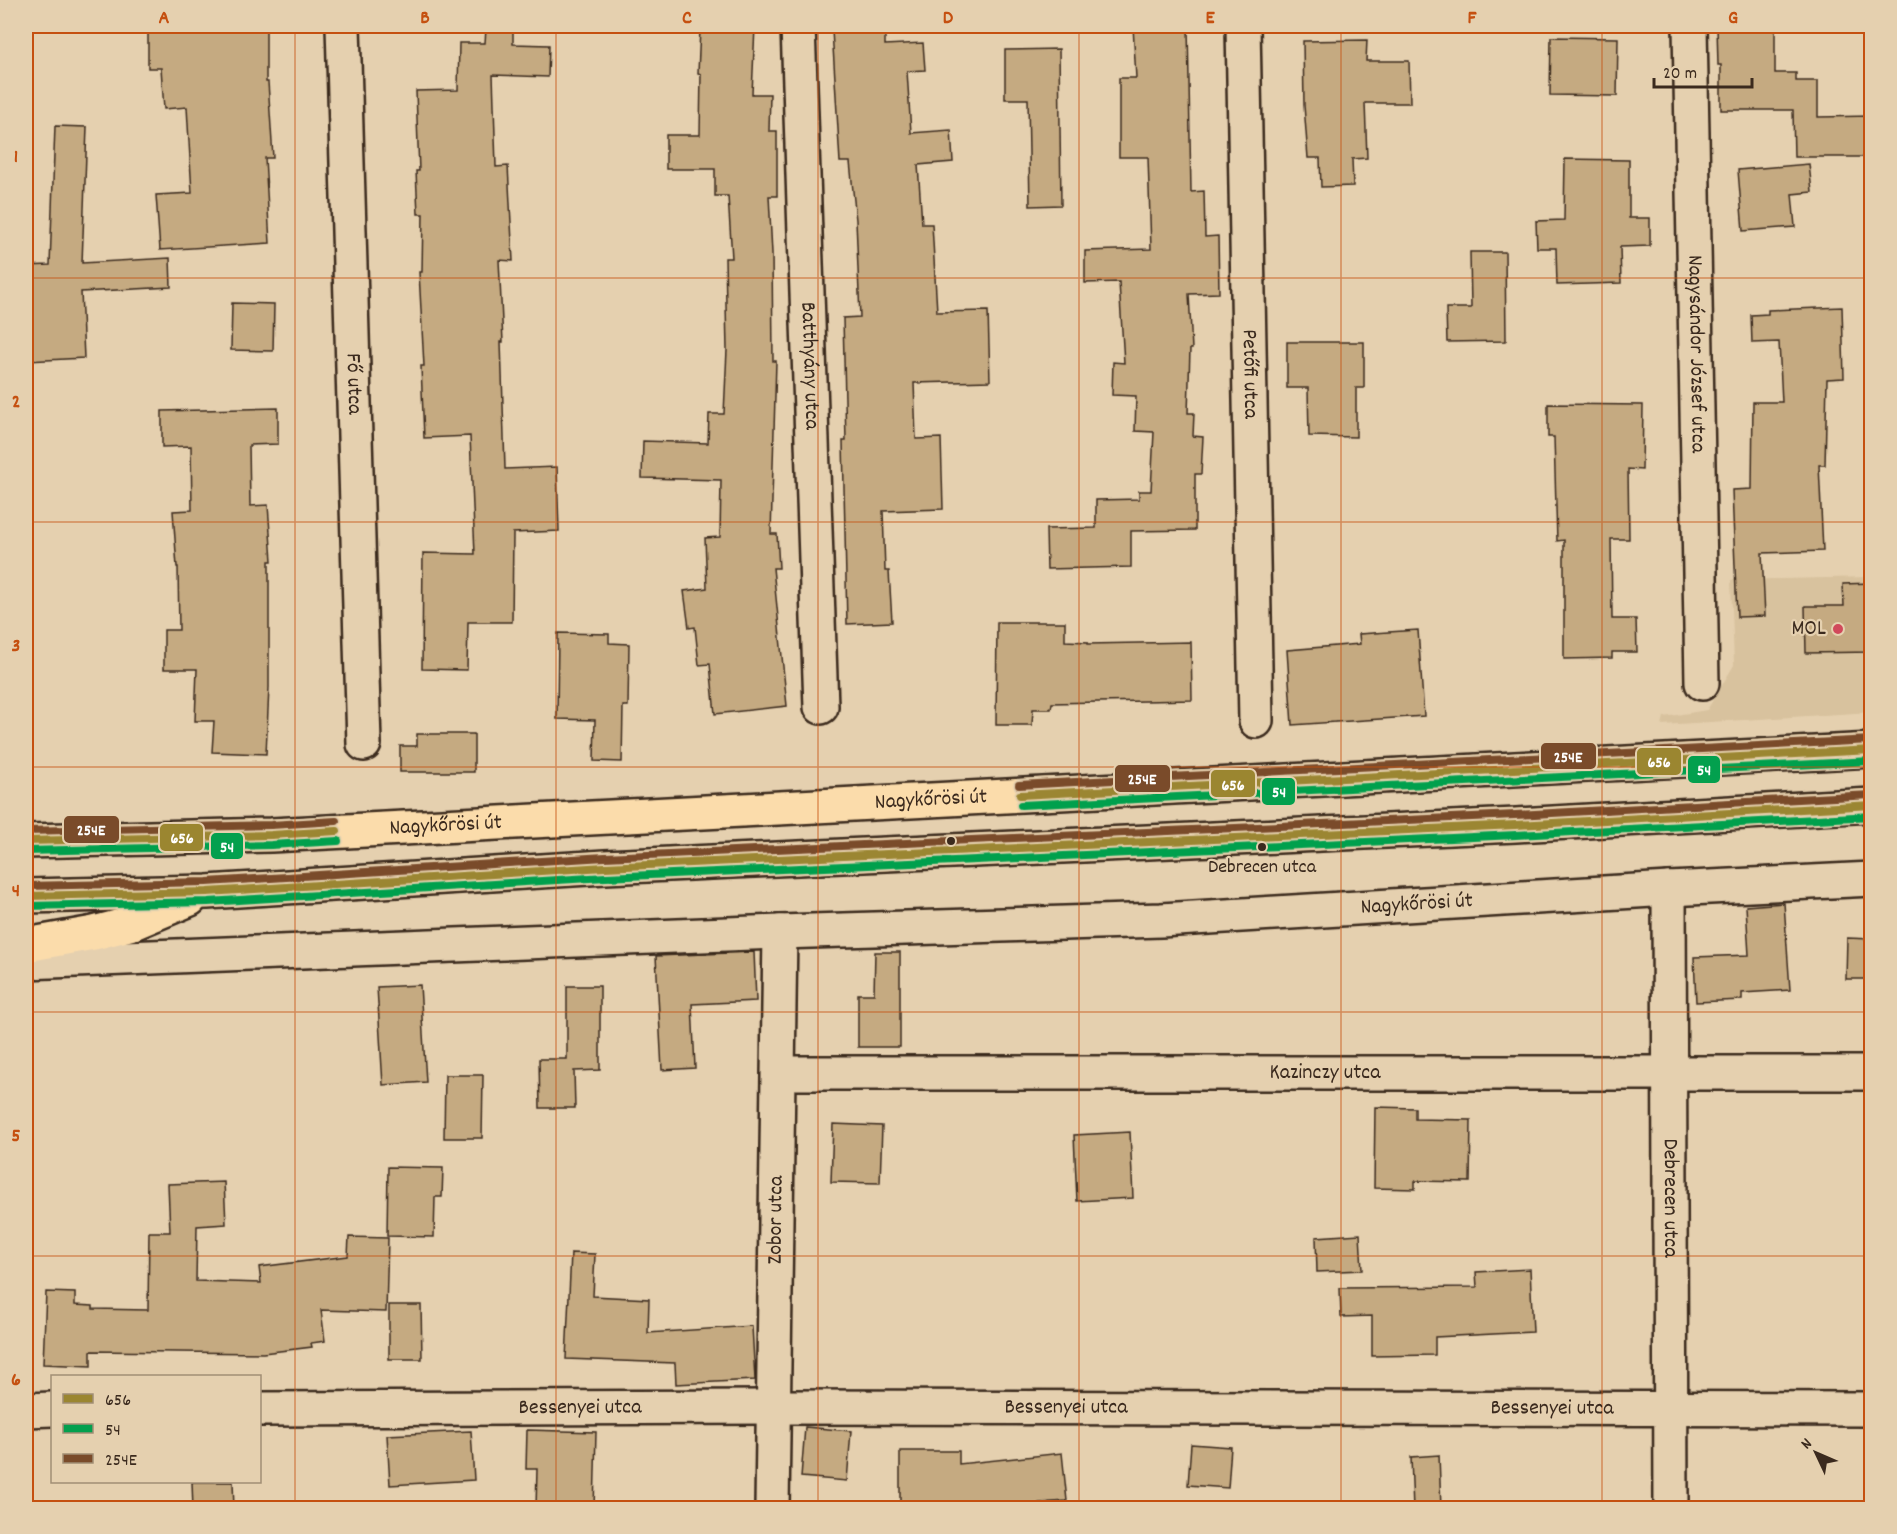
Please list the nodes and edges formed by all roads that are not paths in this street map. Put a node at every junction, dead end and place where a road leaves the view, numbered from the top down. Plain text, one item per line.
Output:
1 (343, 26) edge
2 (798, 26) edge
3 (1243, 26) edge
4 (1690, 26) edge
5 (1702, 683) dead end
6 (821, 707) dead end
7 (1256, 721) dead end
8 (364, 744) dead end
9 (1872, 750) edge
10 (1869, 806) edge
11 (26, 841) edge
12 (1872, 879) edge
13 (1669, 889) junction
14 (207, 892) junction
15 (26, 896) edge
16 (780, 932) junction
17 (26, 945) edge
18 (26, 962) edge
19 (1669, 1072) junction
20 (779, 1073) junction
21 (1872, 1073) edge
22 (774, 1407) junction
23 (1671, 1407) junction
24 (51, 1409) edge
25 (261, 1409) edge
26 (1872, 1409) edge
27 (26, 1410) edge
28 (772, 1509) edge
29 (1671, 1509) edge

1 - 8 street, Fő utca
2 - 6 street, Batthyány utca
3 - 7 street, Petőfi utca
4 - 5 street, Nagysándor József utca
9 - 11 main road, Nagykőrösi út
10 - 14 main road
12 - 13 street, Nagykőrösi út
13 - 16 street, Nagykőrösi út
13 - 19 street, Debrecen utca
14 - 15 main road
14 - 17 main road
16 - 18 street, Nagykőrösi út
16 - 20 street, Zobor utca
19 - 20 street, Kazinczy utca
19 - 21 street, Kazinczy utca
19 - 23 street, Debrecen utca
20 - 22 street, Zobor utca
22 - 23 street, Bessenyei utca
22 - 25 street, Bessenyei utca
22 - 28 street, Zobor utca
23 - 26 street, Bessenyei utca
23 - 29 street, Debrecen utca
24 - 27 street

